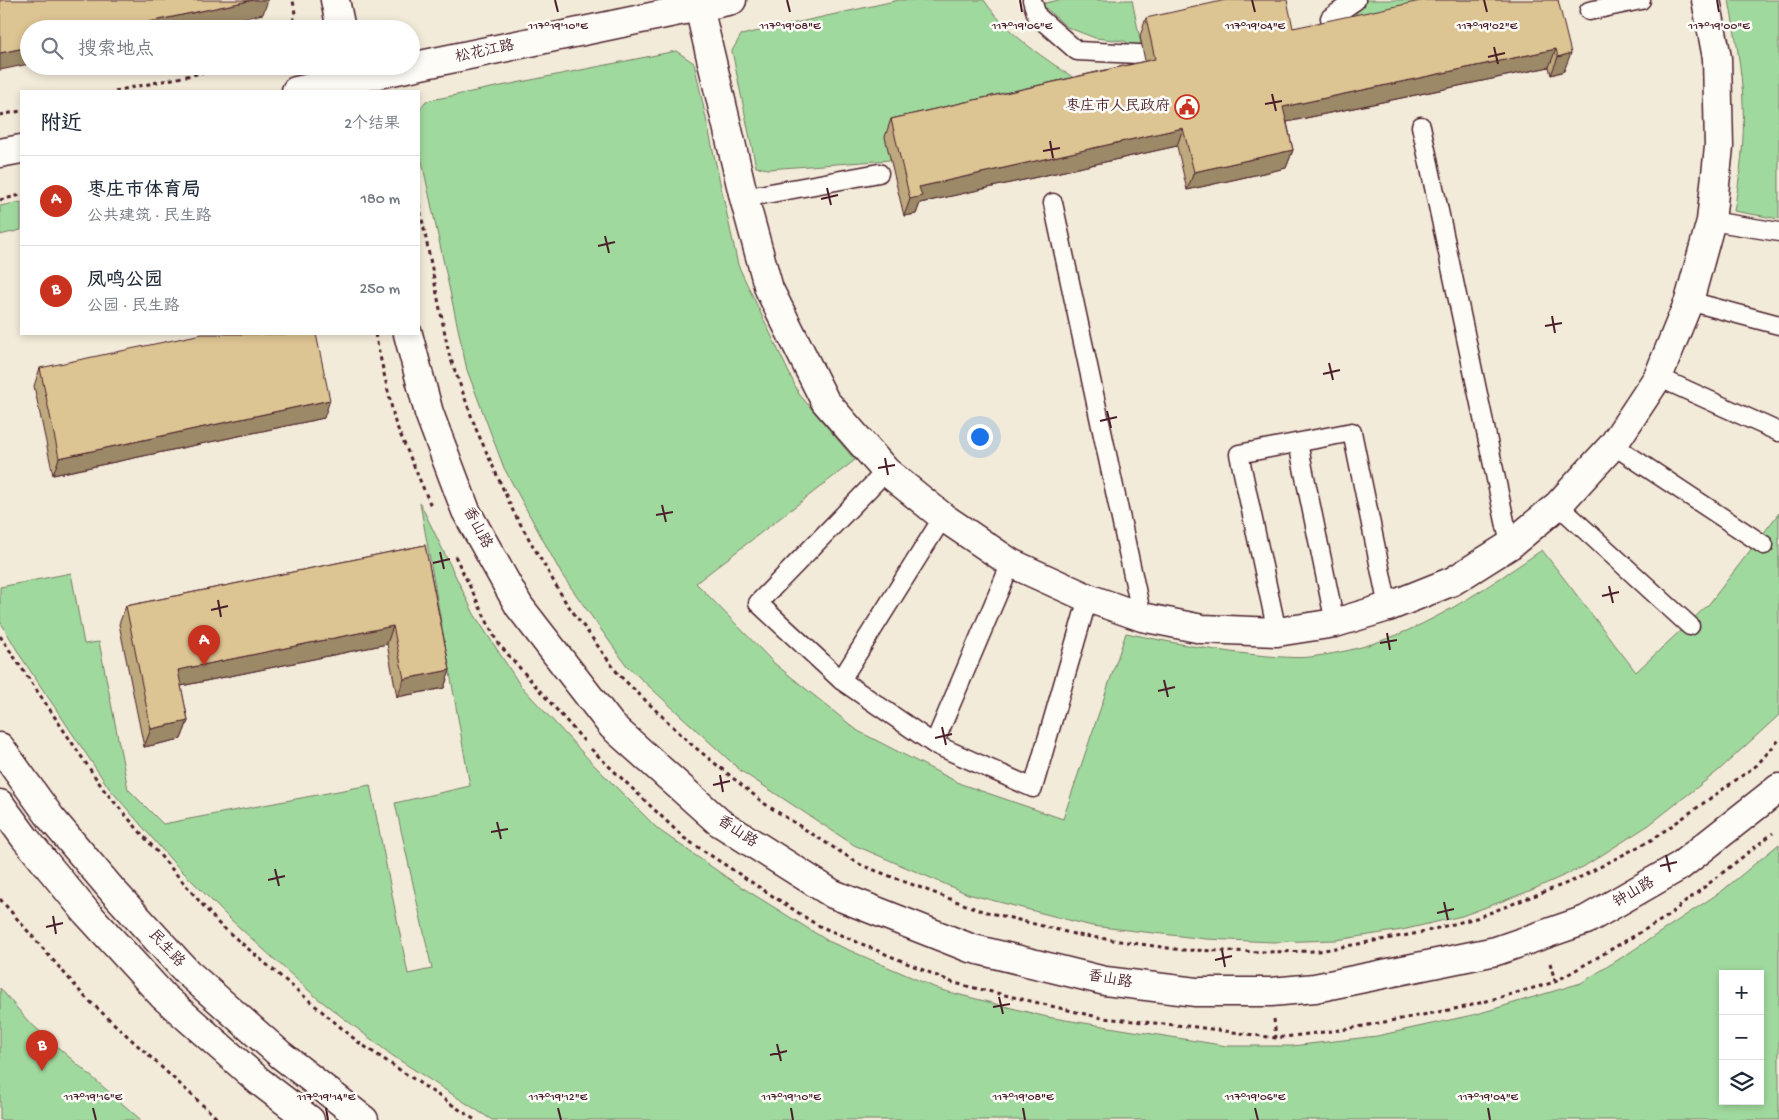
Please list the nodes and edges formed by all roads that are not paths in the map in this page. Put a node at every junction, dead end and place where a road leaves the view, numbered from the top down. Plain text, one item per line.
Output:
1 (335, 0) edge
2 (732, 0) edge
3 (1032, 0) edge
4 (1356, 0) edge
5 (1641, 0) edge
6 (1706, 0) edge
7 (698, 7) junction
8 (1590, 11) dead end
9 (1330, 18) edge
10 (339, 20) edge
11 (1158, 56) edge
12 (420, 65) edge
13 (370, 75) edge
14 (351, 79) edge
15 (301, 90) edge
16 (1421, 126) dead end
17 (20, 149) edge
18 (0, 153) edge
19 (879, 172) dead end
20 (744, 198) junction
21 (1053, 203) dead end
22 (1711, 221) junction
23 (1779, 232) edge
24 (1689, 301) junction
25 (1779, 325) edge
26 (408, 335) edge
27 (1658, 376) junction
28 (1779, 432) edge
29 (1298, 443) junction
30 (1613, 444) junction
31 (886, 471) junction
32 (1558, 505) junction
33 (943, 517) junction
34 (1510, 545) junction
35 (1764, 545) dead end
36 (1011, 563) junction
37 (1088, 598) junction
38 (1388, 607) junction
39 (1142, 617) junction
40 (1335, 623) junction
41 (1690, 626) dead end
42 (1277, 632) junction
43 (841, 680) junction
44 (934, 744) junction
45 (0, 747) edge
46 (1779, 788) edge
47 (0, 804) edge
48 (1496, 951) joint
49 (310, 1120) edge
50 (364, 1120) edge

1 - 10 street
2 - 7 street, 松花江路
3 - 11 lane
4 - 9 lane
5 - 8 lane
6 - 22 street
7 - 12 street, 松花江路
7 - 20 street
13 - 14 street, 松花江路
14 - 15 street, 松花江路
16 - 34 lane
17 - 18 street
19 - 20 lane
20 - 31 street
21 - 39 lane
22 - 23 lane
22 - 24 street
24 - 25 lane
24 - 27 street
26 - 48 street, 香山路
27 - 28 lane
27 - 30 street
29 - 38 lane
29 - 40 lane
29 - 42 lane
30 - 32 street
30 - 35 lane
31 - 33 street
31 - 43 lane
32 - 34 street
32 - 41 lane
33 - 36 street
33 - 43 lane
34 - 38 street
36 - 37 street
36 - 44 lane
37 - 39 street
37 - 44 lane
38 - 40 street
39 - 42 street
40 - 42 street
43 - 44 lane
45 - 50 street, 民生路
46 - 48 street, 钟山路
47 - 49 street

